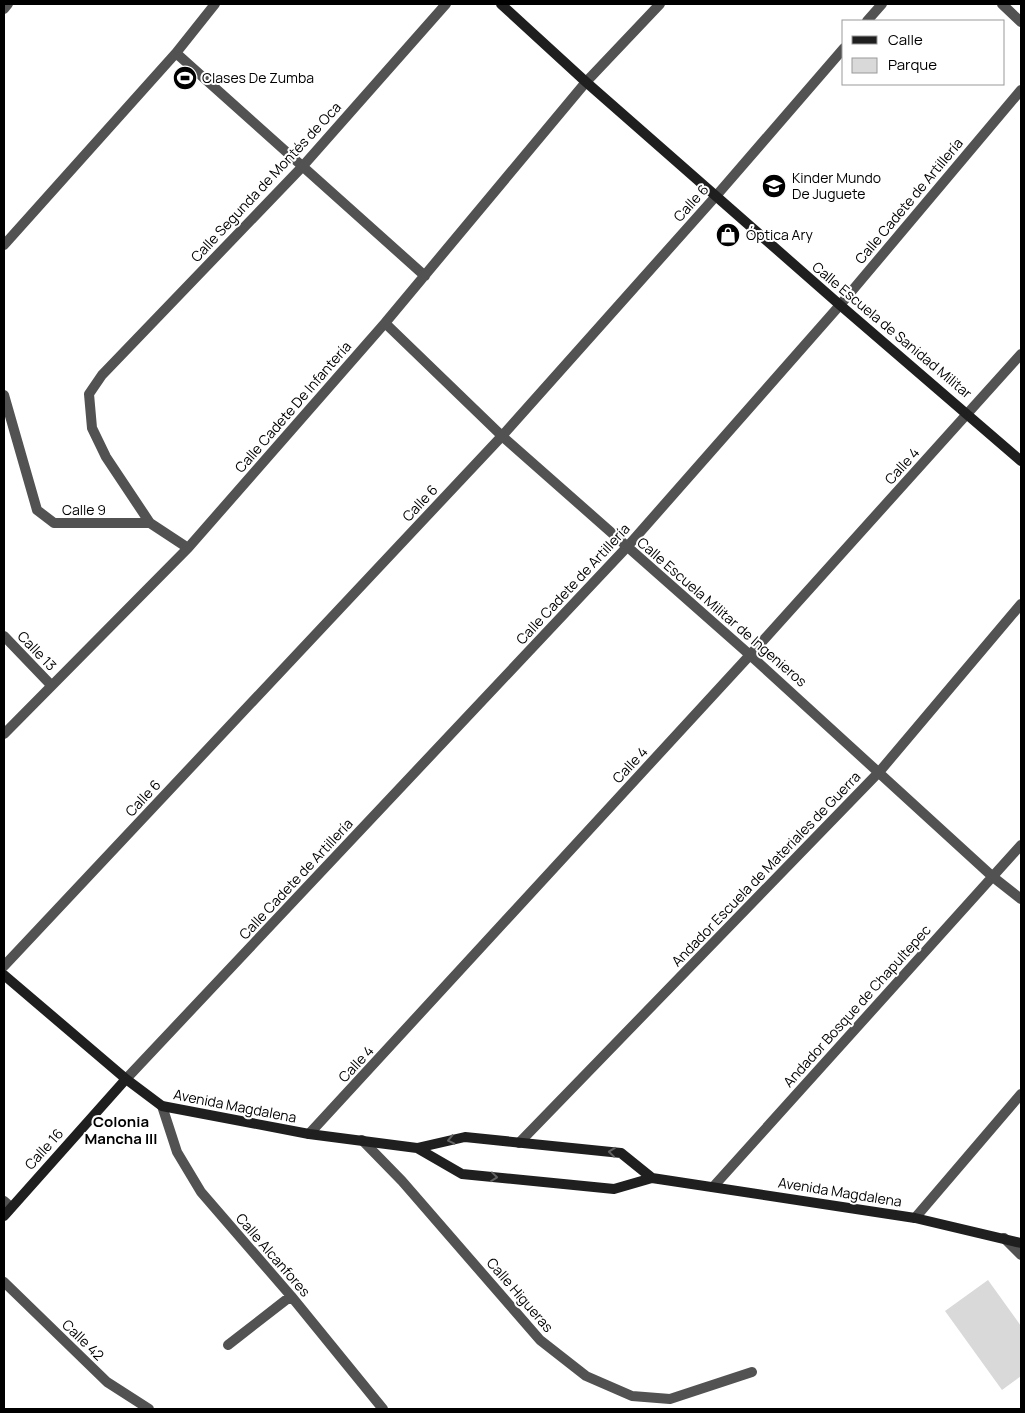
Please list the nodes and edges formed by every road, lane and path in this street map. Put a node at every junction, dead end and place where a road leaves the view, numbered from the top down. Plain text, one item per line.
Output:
1 (8, 4) edge
2 (215, 4) edge
3 (446, 4) edge
4 (501, 4) edge
5 (660, 4) edge
6 (882, 4) edge
7 (1002, 4) edge
8 (4, 9) edge
9 (868, 20) edge
10 (1021, 22) edge
11 (842, 50) edge
12 (176, 53) junction
13 (586, 82) junction
14 (1021, 90) edge
15 (302, 167) junction
16 (716, 196) junction
17 (4, 245) edge
18 (425, 276) junction
19 (840, 305) junction
20 (385, 323) junction
21 (1021, 354) edge
22 (4, 395) edge
23 (969, 414) junction
24 (502, 436) junction
25 (1021, 461) edge
26 (150, 523) junction
27 (627, 547) junction
28 (188, 548) junction
29 (1021, 604) edge
30 (4, 636) edge
31 (750, 655) junction
32 (51, 685) junction
33 (4, 734) edge
34 (880, 771) junction
35 (1021, 845) edge
36 (993, 877) junction
37 (1021, 899) edge
38 (4, 966) edge
39 (4, 975) edge
40 (126, 1079) junction
41 (1021, 1094) edge
42 (162, 1106) junction
43 (309, 1134) junction
44 (362, 1140) junction
45 (519, 1143) junction
46 (417, 1148) junction
47 (652, 1178) junction
48 (713, 1186) junction
49 (8, 1204) edge
50 (4, 1216) edge
51 (915, 1218) junction
52 (1004, 1238) junction
53 (1021, 1243) edge
54 (1021, 1255) edge
55 (4, 1282) edge
56 (291, 1296) junction
57 (228, 1345) dead end
58 (752, 1372) dead end
59 (149, 1409) edge
60 (383, 1409) edge

1 - 8 street
2 - 12 street
3 - 15 street, Calle Segunda de Montés de Oca
4 - 13 main road, Calle Escuela de Sanidad Militar
5 - 13 street, Calle Cadete De Infantería
6 - 9 street
7 - 10 street
11 - 16 street, Calle 6
12 - 15 street
12 - 17 street
13 - 16 main road, Calle Escuela de Sanidad Militar
13 - 18 street, Calle Cadete De Infantería
14 - 19 street, Calle Cadete de Artillería
15 - 18 street
15 - 26 street, Calle Segunda de Montés de Oca
16 - 19 main road, Calle Escuela de Sanidad Militar
16 - 24 street, Calle 6
18 - 20 street, Calle Cadete De Infantería
19 - 23 main road, Calle Escuela de Sanidad Militar
19 - 27 street, Calle Cadete de Artillería
20 - 24 street, Calle Escuela Militar de Ingenieros
20 - 28 street, Calle Cadete De Infantería
21 - 23 street, Calle 4
22 - 26 street, Calle 9
23 - 25 main road, Calle Escuela de Sanidad Militar
23 - 31 street, Calle 4
24 - 27 street, Calle Escuela Militar de Ingenieros
24 - 38 street, Calle 6
26 - 28 street
27 - 31 street, Calle Escuela Militar de Ingenieros
27 - 40 street, Calle Cadete de Artillería
28 - 32 street, Calle Cadete De Infantería
29 - 34 street, Andador Escuela de Materiales de Guerra
30 - 32 street, Calle 13
31 - 34 street, Calle Escuela Militar de Ingenieros
31 - 43 street, Calle 4
32 - 33 street, Calle Cadete De Infantería
34 - 36 street, Calle Escuela Militar de Ingenieros
34 - 45 street, Andador Escuela de Materiales de Guerra
35 - 36 street, Andador Bosque de Chapultepec
36 - 37 street, Calle Escuela Militar de Ingenieros
36 - 48 street, Andador Bosque de Chapultepec
39 - 40 main road, Avenida Magdalena
40 - 42 main road, Avenida Magdalena
40 - 49 main road, Calle 16
41 - 51 street
42 - 43 main road, Avenida Magdalena
42 - 56 street, Calle Alcanfores
43 - 44 main road, Avenida Magdalena
44 - 46 main road, Avenida Magdalena
44 - 58 street, Calle Higueras
45 -> 46 main road, Avenida Magdalena
47 -> 45 main road, Avenida Magdalena
46 -> 47 main road, Avenida Magdalena
47 - 48 main road, Avenida Magdalena
48 - 51 main road, Avenida Magdalena
49 - 50 main road, Calle 16
51 - 52 main road, Avenida Magdalena
52 - 53 main road, Avenida Magdalena
52 - 54 street
55 - 59 street, Calle 42
56 - 57 street
56 - 60 street, Calle Alcanfores

